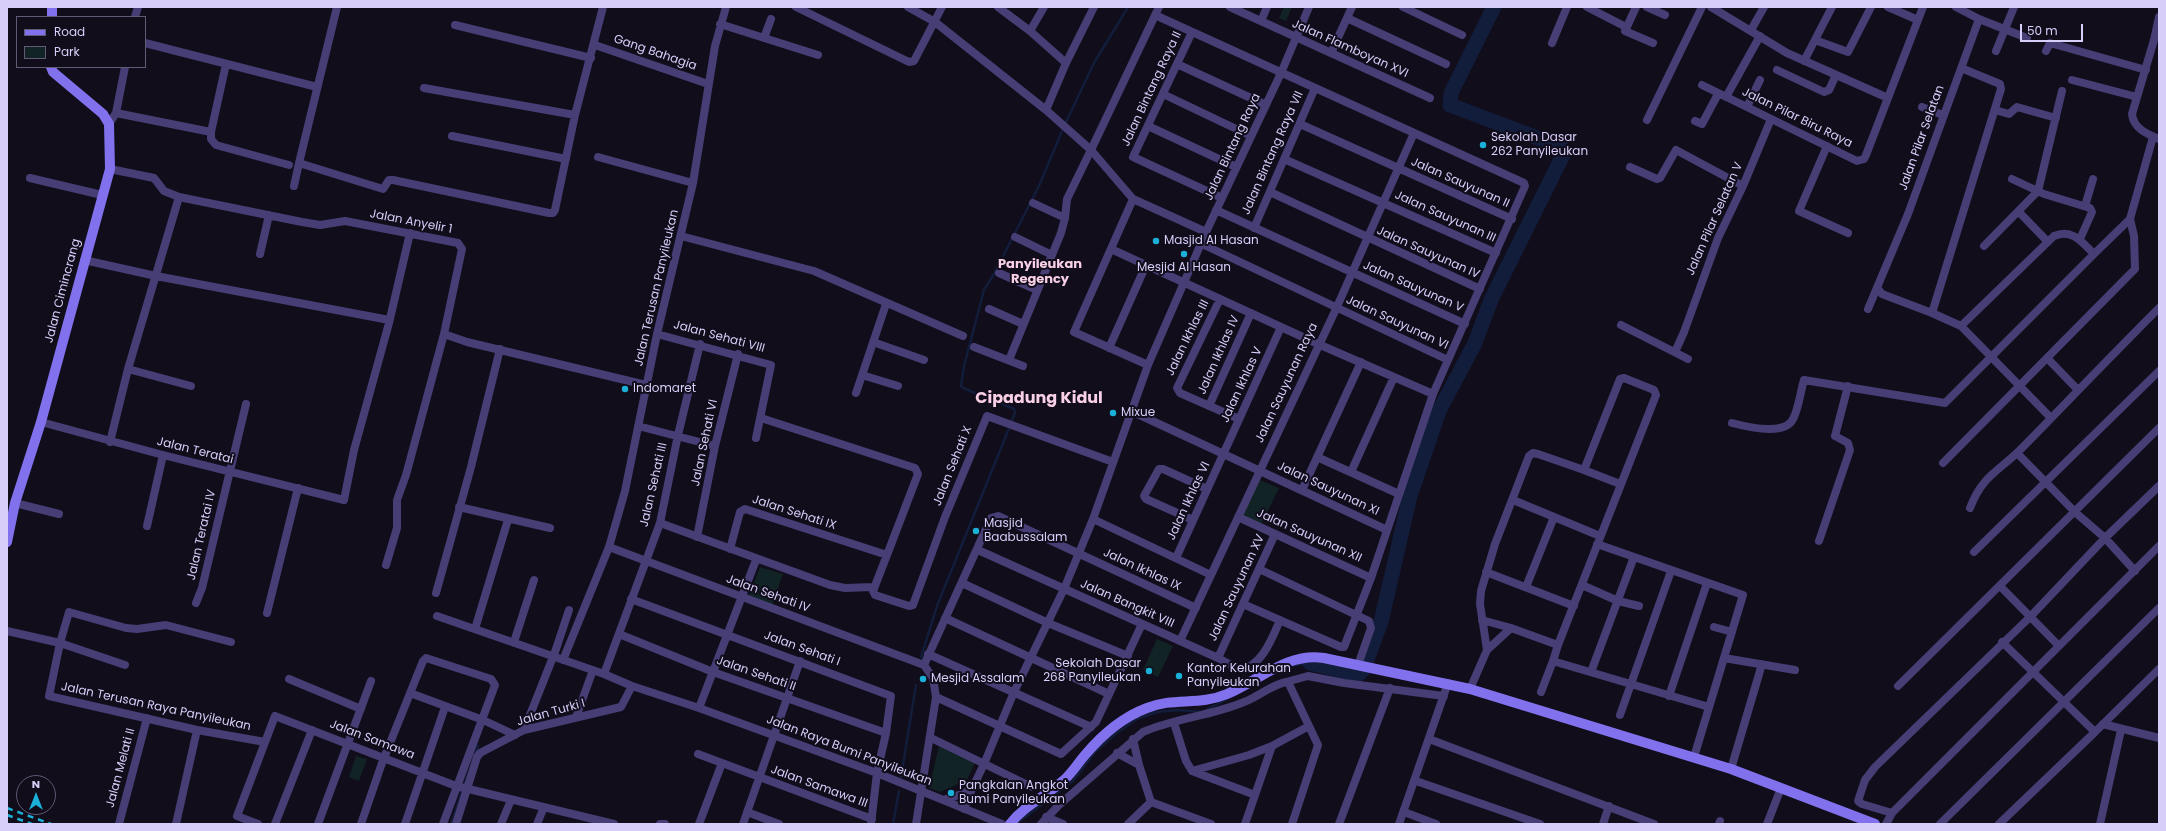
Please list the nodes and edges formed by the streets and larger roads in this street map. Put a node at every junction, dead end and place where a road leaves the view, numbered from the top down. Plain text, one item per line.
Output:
1 (336, 7) edge
2 (603, 7) edge
3 (726, 7) edge
4 (796, 7) edge
5 (908, 7) edge
6 (942, 7) edge
7 (998, 7) edge
8 (1044, 7) edge
9 (1094, 7) edge
10 (1230, 7) edge
11 (1267, 7) edge
12 (1309, 7) edge
13 (1352, 7) edge
14 (1403, 7) edge
15 (1567, 7) edge
16 (1587, 7) edge
17 (1636, 7) edge
18 (1647, 7) edge
19 (1702, 7) edge
20 (1711, 7) edge
21 (1764, 7) edge
22 (1832, 7) edge
23 (1870, 7) edge
24 (1890, 7) edge
25 (1924, 7) edge
26 (1956, 7) edge
27 (2014, 7) edge
28 (1969, 10) edge
29 (1157, 11) edge
30 (1665, 15) dead end
31 (2159, 17) edge
32 (1347, 18) junction
33 (771, 19) dead end
34 (1979, 19) junction
35 (1918, 20) junction
36 (1261, 21) junction
37 (935, 22) junction
38 (720, 24) junction
39 (455, 25) dead end
40 (1626, 27) junction
41 (1751, 30) junction
42 (2004, 30) junction
43 (1030, 31) junction
44 (1192, 32) junction
45 (1462, 35) dead end
46 (1760, 36) junction
47 (1296, 37) junction
48 (764, 38) junction
49 (2027, 38) dead end
50 (1815, 40) junction
51 (2157, 41) edge
52 (146, 43) edge
53 (1552, 43) dead end
54 (1653, 43) dead end
55 (595, 45) junction
56 (1996, 51) dead end
57 (2046, 51) dead end
58 (1331, 53) junction
59 (818, 55) dead end
60 (591, 58) junction
61 (1804, 61) junction
62 (1066, 63) junction
63 (226, 64) junction
64 (1177, 64) junction
65 (1446, 64) dead end
66 (51, 68) edge
67 (125, 68) edge
68 (1961, 68) junction
69 (1777, 70) dead end
70 (2146, 70) junction
71 (1281, 73) junction
72 (1836, 75) junction
73 (1760, 80) dead end
74 (2072, 80) dead end
75 (708, 84) junction
76 (1702, 85) dead end
77 (317, 87) junction
78 (424, 88) dead end
79 (1315, 88) junction
80 (2062, 90) dead end
81 (1163, 94) junction
82 (1722, 96) junction
83 (2137, 97) junction
84 (1430, 98) dead end
85 (1888, 98) junction
86 (1266, 105) junction
87 (1922, 107) dead end
88 (1747, 108) junction
89 (1046, 110) junction
90 (1995, 110) junction
91 (116, 113) junction
92 (1943, 115) junction
93 (575, 116) junction
94 (2056, 118) junction
95 (1771, 119) junction
96 (1647, 120) dead end
97 (1694, 121) dead end
98 (109, 124) junction
99 (1300, 124) junction
100 (1148, 126) junction
101 (211, 132) junction
102 (1414, 134) junction
103 (452, 136) dead end
104 (1251, 136) junction
105 (2156, 138) edge
106 (1827, 146) junction
107 (1091, 150) junction
108 (598, 157) dead end
109 (566, 159) junction
110 (1284, 159) junction
111 (299, 163) junction
112 (289, 165) dead end
113 (1236, 167) junction
114 (1630, 167) dead end
115 (110, 168) junction
116 (1399, 168) junction
117 (30, 178) dead end
118 (2012, 179) dead end
119 (2093, 179) dead end
120 (693, 183) junction
121 (294, 186) dead end
122 (1744, 186) junction
123 (2038, 191) junction
124 (1270, 192) junction
125 (102, 195) junction
126 (179, 197) junction
127 (1222, 198) junction
128 (1133, 199) junction
129 (1384, 202) junction
130 (1033, 203) dead end
131 (2085, 206) junction
132 (1216, 210) junction
133 (2019, 212) junction
134 (269, 215) junction
135 (1065, 218) junction
136 (1512, 219) junction
137 (2130, 219) junction
138 (1254, 228) junction
139 (1206, 232) junction
140 (410, 233) junction
141 (1848, 233) dead end
142 (682, 236) junction
143 (1015, 237) dead end
144 (1367, 238) junction
145 (2080, 239) junction
146 (2047, 241) junction
147 (1202, 244) junction
148 (1984, 246) dead end
149 (1111, 249) junction
150 (1496, 253) junction
151 (260, 254) dead end
152 (2094, 254) junction
153 (1052, 255) junction
154 (84, 260) junction
155 (1146, 265) junction
156 (1352, 272) junction
157 (1000, 273) dead end
158 (156, 276) junction
159 (1184, 283) junction
160 (1480, 289) junction
161 (1878, 289) junction
162 (1037, 290) junction
163 (1220, 299) junction
164 (886, 304) junction
165 (2159, 308) edge
166 (989, 309) dead end
167 (1336, 309) junction
168 (1868, 309) dead end
169 (1251, 313) junction
170 (1932, 313) junction
171 (384, 319) dead end
172 (1023, 324) junction
173 (1465, 324) junction
174 (1621, 325) dead end
175 (1961, 326) junction
176 (1281, 327) junction
177 (444, 334) junction
178 (658, 334) junction
179 (963, 336) dead end
180 (873, 342) junction
181 (700, 344) junction
182 (1318, 344) junction
183 (974, 347) dead end
184 (1109, 348) junction
185 (500, 349) junction
186 (1675, 352) junction
187 (738, 354) junction
188 (1688, 358) dead end
189 (1991, 358) junction
190 (2047, 358) junction
191 (924, 360) dead end
192 (1009, 360) junction
193 (1448, 360) junction
194 (1360, 362) junction
195 (1148, 365) junction
196 (1023, 366) dead end
197 (128, 370) junction
198 (2159, 371) edge
199 (862, 375) junction
200 (1394, 377) junction
201 (191, 386) dead end
202 (646, 386) junction
203 (898, 386) dead end
204 (1848, 386) junction
205 (2019, 386) junction
206 (2078, 390) junction
207 (856, 393) dead end
208 (1433, 394) junction
209 (246, 404) dead end
210 (1209, 406) junction
211 (1131, 411) junction
212 (761, 418) junction
213 (2051, 418) junction
214 (1239, 419) junction
215 (41, 422) junction
216 (1732, 423) dead end
217 (638, 426) junction
218 (2159, 428) edge
219 (678, 435) junction
220 (756, 438) dead end
221 (110, 442) junction
222 (715, 446) junction
223 (2017, 453) junction
224 (1224, 454) junction
225 (162, 455) junction
226 (1317, 457) junction
227 (1113, 462) junction
228 (1943, 463) dead end
229 (1259, 470) junction
230 (1584, 470) junction
231 (229, 472) junction
232 (1351, 472) junction
233 (2045, 483) junction
234 (1620, 484) junction
235 (2159, 486) edge
236 (298, 488) junction
237 (1207, 489) junction
238 (1302, 490) junction
239 (1398, 494) junction
240 (1513, 500) junction
241 (15, 503) junction
242 (459, 507) junction
243 (1970, 508) dead end
244 (2076, 513) junction
245 (59, 514) dead end
246 (1238, 517) junction
247 (1554, 517) junction
248 (1093, 519) junction
249 (1193, 520) junction
250 (507, 523) dead end
251 (660, 523) junction
252 (146, 526) dead end
253 (550, 528) dead end
254 (1387, 530) junction
255 (1275, 534) junction
256 (1600, 536) junction
257 (697, 537) junction
258 (2105, 538) junction
259 (1819, 541) dead end
260 (7, 542) edge
261 (1597, 544) junction
262 (2159, 546) edge
263 (611, 548) junction
264 (730, 549) junction
265 (978, 550) junction
266 (1974, 552) dead end
267 (1079, 553) junction
268 (887, 555) junction
269 (1634, 557) junction
270 (1176, 558) junction
271 (756, 560) junction
272 (645, 562) junction
273 (386, 565) dead end
274 (1259, 569) junction
275 (1671, 571) junction
276 (2135, 571) junction
277 (1486, 572) junction
278 (1211, 575) junction
279 (1372, 578) junction
280 (534, 580) dead end
281 (962, 583) junction
282 (1707, 583) junction
283 (1582, 585) junction
284 (2000, 586) junction
285 (873, 587) junction
286 (1526, 587) junction
287 (1064, 589) junction
288 (436, 593) dead end
289 (742, 597) junction
290 (631, 599) junction
291 (1618, 601) junction
292 (196, 603) dead end
293 (1243, 604) junction
294 (1574, 606) junction
295 (1639, 606) dead end
296 (1196, 608) junction
297 (2159, 608) edge
298 (569, 610) dead end
299 (267, 613) dead end
300 (1358, 615) junction
301 (437, 616) dead end
302 (2030, 617) junction
303 (945, 618) junction
304 (1280, 620) junction
305 (1482, 620) junction
306 (1048, 623) junction
307 (1142, 624) junction
308 (1714, 627) dead end
309 (1511, 628) junction
310 (475, 629) junction
311 (7, 631) edge
312 (1732, 632) junction
313 (619, 634) junction
314 (727, 634) junction
315 (1180, 641) junction
316 (231, 642) dead end
317 (514, 642) junction
318 (2002, 642) junction
319 (60, 643) junction
320 (1558, 644) junction
321 (2058, 646) junction
322 (1487, 650) junction
323 (928, 654) junction
324 (553, 656) junction
325 (1128, 656) junction
326 (1030, 658) junction
327 (1218, 658) junction
328 (1724, 658) junction
329 (563, 660) junction
330 (800, 661) junction
331 (1553, 661) junction
332 (920, 663) junction
333 (1762, 664) junction
334 (126, 665) dead end
335 (1363, 666) junction
336 (2159, 669) edge
337 (593, 670) junction
338 (1795, 670) dead end
339 (713, 672) junction
340 (1591, 672) junction
341 (2033, 672) junction
342 (604, 674) junction
343 (289, 679) dead end
344 (371, 681) dead end
345 (1286, 682) junction
346 (1448, 683) junction
347 (1630, 684) junction
348 (632, 686) junction
349 (1898, 686) dead end
350 (1390, 688) junction
351 (1470, 689) junction
352 (1014, 692) junction
353 (1541, 692) dead end
354 (410, 694) junction
355 (1109, 694) junction
356 (1444, 696) junction
357 (1669, 696) junction
358 (787, 697) junction
359 (936, 697) junction
360 (2063, 703) junction
361 (445, 706) junction
362 (1709, 707) junction
363 (699, 708) junction
364 (361, 709) junction
365 (1620, 715) dead end
366 (275, 716) joint
367 (576, 717) junction
368 (147, 718) junction
369 (483, 720) junction
370 (1174, 723) junction
371 (2103, 724) junction
372 (1000, 726) junction
373 (1308, 726) junction
374 (1091, 727) junction
375 (197, 730) junction
376 (312, 730) junction
377 (524, 730) junction
378 (2121, 730) junction
379 (2095, 732) junction
380 (886, 733) junction
381 (515, 735) junction
382 (773, 735) junction
383 (931, 738) junction
384 (1429, 738) junction
385 (2159, 738) edge
386 (1133, 739) junction
387 (265, 742) junction
388 (348, 744) junction
389 (1272, 746) junction
390 (1117, 753) junction
391 (698, 754) dead end
392 (1694, 757) junction
393 (384, 758) junction
394 (720, 762) junction
395 (984, 764) junction
396 (1139, 765) junction
397 (1731, 769) junction
398 (1192, 771) junction
399 (424, 772) junction
400 (877, 773) junction
401 (758, 777) junction
402 (1416, 781) junction
403 (974, 785) junction
404 (462, 787) junction
405 (1032, 787) dead end
406 (1782, 788) junction
407 (921, 791) junction
408 (1255, 795) junction
409 (511, 800) junction
410 (942, 800) junction
411 (1151, 802) junction
412 (1609, 806) junction
413 (544, 807) junction
414 (964, 809) junction
415 (747, 812) junction
416 (1404, 812) junction
417 (1892, 813) junction
418 (1046, 817) junction
419 (582, 820) edge
420 (872, 822) edge
421 (119, 824) edge
422 (176, 824) edge
423 (258, 824) edge
424 (275, 824) edge
425 (318, 824) edge
426 (361, 824) edge
427 (405, 824) edge
428 (443, 824) edge
429 (456, 824) edge
430 (501, 824) edge
431 (537, 824) edge
432 (614, 824) edge
433 (660, 824) edge
434 (665, 824) edge
435 (699, 824) edge
436 (742, 824) edge
437 (779, 824) edge
438 (916, 824) edge
439 (1002, 824) edge
440 (1010, 824) edge
441 (1041, 824) edge
442 (1063, 824) edge
443 (1128, 824) edge
444 (1211, 824) edge
445 (1245, 824) edge
446 (1292, 824) edge
447 (1339, 824) edge
448 (1399, 824) edge
449 (1436, 824) edge
450 (1540, 824) edge
451 (1603, 824) edge
452 (1654, 824) edge
453 (1767, 824) edge
454 (1876, 824) edge
455 (1886, 824) edge
456 (1940, 824) edge
457 (1999, 824) edge
458 (2100, 824) edge

1 - 77 street
2 - 55 street
3 - 38 street, Jalan Terusan Panyileukan
4 - 37 street
5 - 37 street
6 - 37 street
7 - 43 street
8 - 43 street
9 - 62 street
10 - 36 street, Jalan Flamboyan XVI
11 - 36 street
12 - 47 street, Jalan Bintang Raya
13 - 32 street
14 - 45 street
15 - 53 street
16 - 40 street
17 - 40 street
18 - 30 street
19 - 96 street
20 - 41 street
21 - 41 street
22 - 50 street
23 - 50 street
24 - 35 street
25 - 35 street, Jalan Pilar Biru Raya
26 - 28 street
27 - 42 street
28 - 34 street
29 - 44 street
29 - 107 street
31 - 51 street
32 - 58 street
32 - 65 street
33 - 48 street
34 - 42 street
34 - 68 street, Jalan Pilar Selatan
35 - 85 street, Jalan Pilar Biru Raya
36 - 47 street, Jalan Flamboyan XVI
37 - 89 street
38 - 48 street
38 - 75 street, Jalan Terusan Panyileukan
39 - 60 street
40 - 54 street
41 - 46 street
42 - 49 street
42 - 56 street
43 - 62 street
44 - 64 street, Jalan Bintang Raya II
44 - 71 street
46 - 61 street
46 - 82 street
47 - 58 street, Jalan Flamboyan XVI
47 - 71 street, Jalan Bintang Raya
48 - 59 street
50 - 61 street
51 - 70 street
52 - 63 street
55 - 60 street
55 - 75 street, Gang Bahagia
57 - 70 street
58 - 84 street, Jalan Flamboyan XVI
60 - 93 street
61 - 72 street
62 - 89 street
63 - 77 street
63 - 101 street
64 - 81 street, Jalan Bintang Raya II
64 - 86 street
66 - 98 street
67 - 91 street
68 - 90 street
68 - 92 street, Jalan Pilar Selatan
69 - 72 street
70 - 83 street
71 - 79 street
71 - 86 street, Jalan Bintang Raya
72 - 85 street
73 - 88 street
74 - 83 street
75 - 120 street, Jalan Terusan Panyileukan
76 - 82 street, Jalan Pilar Biru Raya
77 - 111 street
78 - 93 street
79 - 99 street, Jalan Bintang Raya VII
79 - 102 street
80 - 94 street
81 - 100 street, Jalan Bintang Raya II
81 - 104 street
82 - 88 street, Jalan Pilar Biru Raya
82 - 97 street
83 - 105 street
85 - 106 street, Jalan Pilar Biru Raya
86 - 104 street, Jalan Bintang Raya
87 - 92 street
88 - 95 street, Jalan Pilar Biru Raya
89 - 107 street
90 - 94 street
90 - 170 street
91 - 98 street
91 - 101 street
92 - 161 street, Jalan Pilar Selatan
93 - 109 street
94 - 123 street
95 - 106 street, Jalan Pilar Biru Raya
95 - 122 street, Jalan Pilar Selatan V
98 - 115 street, Jalan Cimincrang
99 - 110 street, Jalan Bintang Raya VII
99 - 116 street, Jalan Sauyunan II
100 - 113 street
100 - 127 street, Jalan Bintang Raya II
101 - 112 street
102 - 116 street, Jalan Sauyunan Raya
102 - 136 street
103 - 109 street
104 - 113 street, Jalan Bintang Raya
105 - 137 street
106 - 141 street
107 - 128 street
107 - 135 street
108 - 120 street
109 - 111 street
110 - 124 street, Jalan Bintang Raya VII
110 - 129 street, Jalan Sauyunan III
111 - 121 street
113 - 127 street, Jalan Bintang Raya
114 - 122 street
115 - 125 street, Jalan Cimincrang
115 - 126 street, Jalan Anyelir 1
116 - 129 street, Jalan Sauyunan Raya
116 - 136 street, Jalan Sauyunan II
117 - 125 street
118 - 123 street
119 - 131 street
120 - 142 street, Jalan Terusan Panyileukan
122 - 186 street, Jalan Pilar Selatan V
123 - 131 street
123 - 133 street
124 - 138 street, Jalan Bintang Raya VII
124 - 144 street, Jalan Sauyunan IV
125 - 154 street, Jalan Cimincrang
126 - 134 street, Jalan Anyelir 1
126 - 158 street
127 - 132 street, Jalan Bintang Raya
128 - 139 street
128 - 149 street
129 - 144 street, Jalan Sauyunan Raya
129 - 150 street, Jalan Sauyunan III
130 - 135 street
131 - 145 street
132 - 138 street, Jalan Sauyunan V
132 - 139 street, Jalan Bintang Raya
133 - 146 street
133 - 148 street
134 - 140 street, Jalan Anyelir 1
134 - 151 street
135 - 153 street
136 - 150 street
137 - 152 street
137 - 190 street
138 - 156 street, Jalan Sauyunan V
139 - 147 street
140 - 177 street, Jalan Anyelir 1
140 - 236 street, Jalan Teratai
142 - 164 street
142 - 178 street, Jalan Terusan Panyileukan
143 - 153 street
144 - 156 street, Jalan Sauyunan Raya
144 - 160 street, Jalan Sauyunan IV
145 - 146 street
145 - 152 street
146 - 175 street
147 - 159 street
147 - 167 street, Jalan Sauyunan VI
149 - 155 street
149 - 184 street
150 - 160 street
152 - 189 street
153 - 162 street
154 - 158 street
154 - 215 street, Jalan Cimincrang
155 - 159 street
155 - 184 street
156 - 167 street, Jalan Sauyunan Raya
156 - 173 street, Jalan Sauyunan V
157 - 162 street
158 - 171 street
158 - 197 street
159 - 163 street
159 - 195 street
160 - 173 street
161 - 168 street, Jalan Pilar Selatan
161 - 170 street
162 - 172 street
163 - 169 street
163 - 210 street, Jalan Ikhlas III
164 - 179 street
164 - 180 street
165 - 206 street
166 - 172 street
167 - 182 street, Jalan Sauyunan Raya
167 - 193 street, Jalan Sauyunan VI
169 - 176 street
169 - 210 street, Jalan Ikhlas IV
170 - 175 street
172 - 192 street
173 - 193 street
174 - 186 street
175 - 189 street
176 - 182 street
176 - 214 street, Jalan Ikhlas V
177 - 185 street
177 - 273 street, Jalan Anyelir 1
178 - 181 street, Jalan Sehati VIII
178 - 202 street, Jalan Terusan Panyileukan
180 - 191 street
180 - 199 street
181 - 187 street, Jalan Sehati VIII
181 - 219 street, Jalan Sehati III
182 - 194 street
182 - 229 street, Jalan Sauyunan Raya
183 - 192 street
184 - 195 street
185 - 202 street
185 - 242 street
186 - 188 street
187 - 212 street, Jalan Sehati VIII
187 - 222 street, Jalan Sehati VI
189 - 204 street
189 - 205 street
190 - 205 street
190 - 206 street
192 - 196 street
193 - 208 street
194 - 200 street
194 - 226 street
195 - 211 street
197 - 201 street
197 - 221 street
198 - 233 street
199 - 203 street
199 - 207 street
200 - 208 street
200 - 232 street
202 - 217 street, Jalan Terusan Panyileukan
204 - 216 street
204 - 259 street
205 - 213 street
205 - 228 street
206 - 213 street
208 - 239 street
209 - 231 street, Jalan Teratai IV
210 - 214 street, Jalan Ikhlas III
211 - 224 street, Jalan Sauyunan XI
211 - 227 street
212 - 220 street, Jalan Sehati VIII
212 - 268 street
213 - 223 street
214 - 224 street, Jalan Ikhlas V
215 - 221 street, Jalan Teratai
215 - 241 street, Jalan Cimincrang
217 - 219 street
217 - 263 street, Jalan Terusan Panyileukan
218 - 244 street
219 - 222 street
219 - 251 street, Jalan Sehati III
221 - 225 street, Jalan Teratai
222 - 257 street, Jalan Sehati VI
223 - 233 street
223 - 243 street
224 - 229 street, Jalan Sauyunan XI
224 - 237 street, Jalan Ikhlas VI
225 - 231 street, Jalan Teratai
225 - 252 street
226 - 232 street
226 - 238 street
227 - 248 street
227 - 285 street, Jalan Sehati X
229 - 238 street, Jalan Sauyunan XI
229 - 246 street, Jalan Sauyunan Raya
230 - 234 street
230 - 234 street
230 - 240 street
231 - 236 street, Jalan Teratai
231 - 292 street, Jalan Teratai IV
232 - 239 street
233 - 244 street
233 - 266 street
234 - 256 street
235 - 258 street
236 - 299 street
237 - 249 street, Jalan Ikhlas VI
237 - 249 street
238 - 254 street, Jalan Sauyunan XI
239 - 254 street
240 - 247 street
240 - 277 street
241 - 245 street
241 - 260 street, Jalan Cimincrang
242 - 253 street
242 - 288 street
244 - 258 street
244 - 284 street
246 - 255 street, Jalan Sauyunan XII
246 - 278 street, Jalan Sauyunan Raya
247 - 256 street
247 - 286 street
248 - 267 street
248 - 270 street
249 - 270 street, Jalan Ikhlas VI
250 - 310 street
251 - 257 street
251 - 272 street, Jalan Sehati III
254 - 279 street
255 - 274 street, Jalan Sauyunan XV
255 - 279 street, Jalan Sauyunan XII
256 - 261 street
257 - 264 street
258 - 276 street
258 - 302 street
261 - 269 street
261 - 283 street
262 - 276 street
263 - 272 street, Jalan Sehati IV
263 - 329 street, Jalan Terusan Panyileukan
264 - 268 street, Jalan Sehati IX
264 - 271 street
265 - 267 street, Jalan Ikhlas IX
265 - 281 street
265 - 287 street, Jalan Bangkit VIII
267 - 287 street
267 - 296 street, Jalan Ikhlas IX
268 - 285 street
269 - 275 street
269 - 291 street
270 - 278 street
271 - 285 street
271 - 289 street
272 - 289 street, Jalan Sehati IV
272 - 290 street, Jalan Sehati III
274 - 293 street, Jalan Sauyunan XV
274 - 300 street
275 - 282 street
275 - 347 street
276 - 321 street
277 - 286 street
277 - 305 street
278 - 296 street, Jalan Sauyunan Raya
279 - 300 street
280 - 317 street
281 - 303 street
281 - 306 street
282 - 312 street
282 - 357 street
283 - 291 street
283 - 294 street
284 - 302 street
284 - 349 street
286 - 294 street
287 - 306 street
287 - 307 street, Jalan Bangkit VIII
289 - 314 street
289 - 332 street, Jalan Sehati IV
290 - 313 street, Jalan Sehati III
290 - 314 street, Jalan Sehati I
291 - 295 street
291 - 340 street
293 - 304 street
293 - 327 street, Jalan Sauyunan XV
294 - 320 street
296 - 315 street, Jalan Sauyunan Raya
297 - 360 street
298 - 324 street
300 - 304 street
300 - 335 street
301 - 310 street, Jalan Raya Bumi Panyileukan
302 - 318 street
302 - 321 street
303 - 323 street
303 - 326 street
304 - 327 street
305 - 309 street
305 - 322 street
306 - 325 street
306 - 326 street
307 - 315 street, Jalan Bangkit VIII
307 - 325 street
308 - 312 street
309 - 320 street
309 - 322 street
310 - 317 street, Jalan Raya Bumi Panyileukan
311 - 319 street
312 - 328 street
313 - 339 street, Jalan Sehati II
313 - 342 street, Jalan Sehati III
314 - 330 street, Jalan Sehati I
314 - 339 street
315 - 327 street, Jalan Sauyunan XV
316 - 319 street
317 - 324 street, Jalan Raya Bumi Panyileukan
318 - 341 street
318 - 417 street
319 - 334 street
319 - 368 street, Jalan Terusan Raya Panyileukan
320 - 331 street
321 - 341 street
322 - 351 street
323 - 332 street
323 - 352 street
324 - 329 street, Jalan Raya Bumi Panyileukan
324 - 377 street
325 - 355 street
326 - 352 street
326 - 355 street
328 - 333 street
328 - 362 street
329 - 337 street, Jalan Raya Bumi Panyileukan
330 - 358 street
330 - 380 street, Jalan Sehati I
331 - 340 street
331 - 353 street
332 - 359 street
333 - 338 street
333 - 397 street
335 - 346 street
335 - 440 street
336 - 371 street
337 - 342 street, Jalan Raya Bumi Panyileukan
337 - 367 street
339 - 358 street, Jalan Sehati II
339 - 363 street
340 - 347 street
341 - 360 street
341 - 417 street
342 - 348 street, Jalan Raya Bumi Panyileukan
343 - 364 street
344 - 364 street
345 - 350 street
345 - 370 street
345 - 373 street
346 - 351 street
346 - 356 street
347 - 357 street
347 - 365 street
348 - 363 street, Jalan Raya Bumi Panyileukan
348 - 367 street, Jalan Turki I
350 - 356 street
350 - 447 street
351 - 392 street
352 - 372 street
352 - 374 street
354 - 361 street
354 - 369 street
354 - 393 street
355 - 374 street
356 - 384 street
357 - 362 street
358 - 380 street, Jalan Sehati II
358 - 382 street
359 - 372 street
359 - 383 street
360 - 379 street
360 - 456 street
361 - 369 street
361 - 399 street
362 - 392 street
363 - 382 street, Jalan Raya Bumi Panyileukan
364 - 388 street
366 - 376 street, Jalan Samawa
366 - 387 street, Jalan Terusan Raya Panyileukan
367 - 377 street, Jalan Turki I
368 - 375 street, Jalan Terusan Raya Panyileukan
368 - 421 street, Jalan Melati II
369 - 381 street
369 - 404 street
370 - 386 street
370 - 398 street
371 - 378 street
371 - 379 street
372 - 374 street
372 - 395 street
373 - 389 street
373 - 446 street
375 - 387 street, Jalan Terusan Raya Panyileukan
375 - 422 street
376 - 388 street, Jalan Samawa
376 - 424 street
377 - 381 street, Jalan Turki I
378 - 385 street
378 - 458 street
379 - 457 street
380 - 400 street, Jalan Sehati I
381 - 404 street, Jalan Turki I
382 - 400 street, Jalan Raya Bumi Panyileukan
382 - 401 street
383 - 395 street
383 - 407 street
384 - 402 street
384 - 412 street
386 - 390 street
386 - 396 street
387 - 423 street
388 - 393 street, Jalan Samawa
388 - 425 street
389 - 398 street
389 - 408 street
390 - 396 street
390 - 418 street
391 - 394 street
392 - 397 street
393 - 399 street, Jalan Samawa
393 - 426 street
394 - 401 street, Jalan Samawa III
394 - 435 street
395 - 403 street
395 - 405 street
396 - 411 street
397 - 406 street
398 - 408 street
399 - 404 street, Jalan Samawa
399 - 427 street
400 - 407 street, Jalan Raya Bumi Panyileukan
400 - 420 street, Jalan Sehati I
401 - 415 street
401 - 420 street, Jalan Samawa III
402 - 416 street
402 - 450 street
403 - 410 street, Jalan Raya Bumi Panyileukan
403 - 414 street
404 - 409 street, Jalan Samawa
404 - 428 street
404 - 429 street
406 - 453 street
406 - 454 street
407 - 410 street, Jalan Raya Bumi Panyileukan
407 - 438 street
408 - 445 street
409 - 413 street, Jalan Samawa
409 - 430 street
410 - 414 street
411 - 443 street
411 - 444 street
412 - 451 street
412 - 452 street
413 - 419 street, Jalan Samawa
413 - 431 street
414 - 439 street
415 - 436 street
415 - 437 street
416 - 448 street
416 - 449 street
417 - 455 street
418 - 441 street
418 - 442 street
419 - 432 street, Jalan Samawa
433 - 434 street

